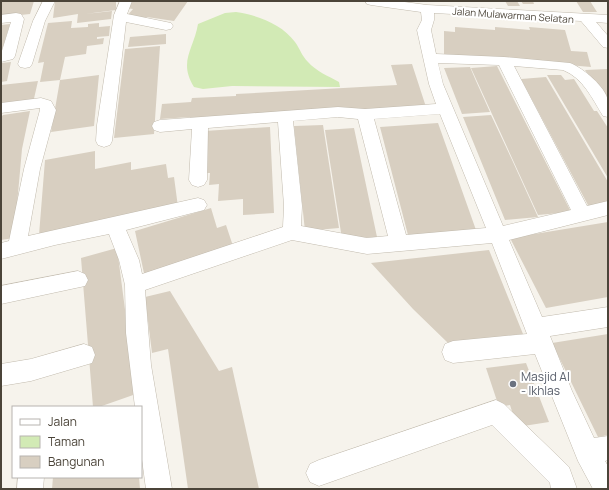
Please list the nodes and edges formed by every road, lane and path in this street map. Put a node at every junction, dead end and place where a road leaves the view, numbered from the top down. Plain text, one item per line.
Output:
1 (49, 1) edge
2 (126, 1) edge
3 (371, 1) edge
4 (412, 8) junction
5 (427, 9) junction
6 (1, 18) edge
7 (120, 18) junction
8 (586, 19) junction
9 (608, 20) edge
10 (166, 26) dead end
11 (424, 30) junction
12 (608, 44) edge
13 (1, 58) edge
14 (431, 58) junction
15 (504, 61) junction
16 (25, 64) dead end
17 (1, 108) edge
18 (445, 108) junction
19 (608, 112) edge
20 (365, 114) junction
21 (285, 118) junction
22 (200, 123) junction
23 (160, 126) dead end
24 (104, 141) dead end
25 (198, 180) dead end
26 (198, 205) dead end
27 (608, 208) edge
28 (582, 214) junction
29 (115, 225) junction
30 (292, 232) junction
31 (497, 235) junction
32 (399, 243) junction
33 (9, 248) edge
34 (78, 280) dead end
35 (135, 286) junction
36 (1, 295) edge
37 (608, 317) edge
38 (539, 335) junction
39 (453, 352) dead end
40 (84, 355) dead end
41 (1, 375) edge
42 (598, 450) edge
43 (319, 473) dead end
44 (31, 478) edge
45 (30, 489) edge
46 (160, 489) edge
47 (564, 489) edge
48 (606, 489) edge

1 - 16 street
2 - 7 street
3 - 4 street, Jalan Mulawarman Selatan
4 - 5 street, Jalan Mulawarman Selatan
4 - 11 street
5 - 8 street, Jalan Mulawarman Selatan
5 - 11 street
6 - 13 street
7 - 10 street
7 - 24 street
8 - 9 street, Jalan Mulawarman Selatan
8 - 12 street
11 - 14 street
14 - 15 street
14 - 18 street
15 - 19 street
15 - 28 street
17 - 33 street
18 - 20 street
18 - 31 street
20 - 21 street
20 - 32 street
21 - 22 street
21 - 30 street
22 - 23 street
22 - 25 street
26 - 29 street
27 - 28 street
28 - 31 street
29 - 33 street
29 - 35 street
30 - 32 street
30 - 35 street
31 - 32 street
31 - 38 street
34 - 36 street
35 - 46 street
37 - 38 street
38 - 39 street
38 - 42 street
40 - 41 street
42 - 48 street
43 - 47 street
44 - 45 street

